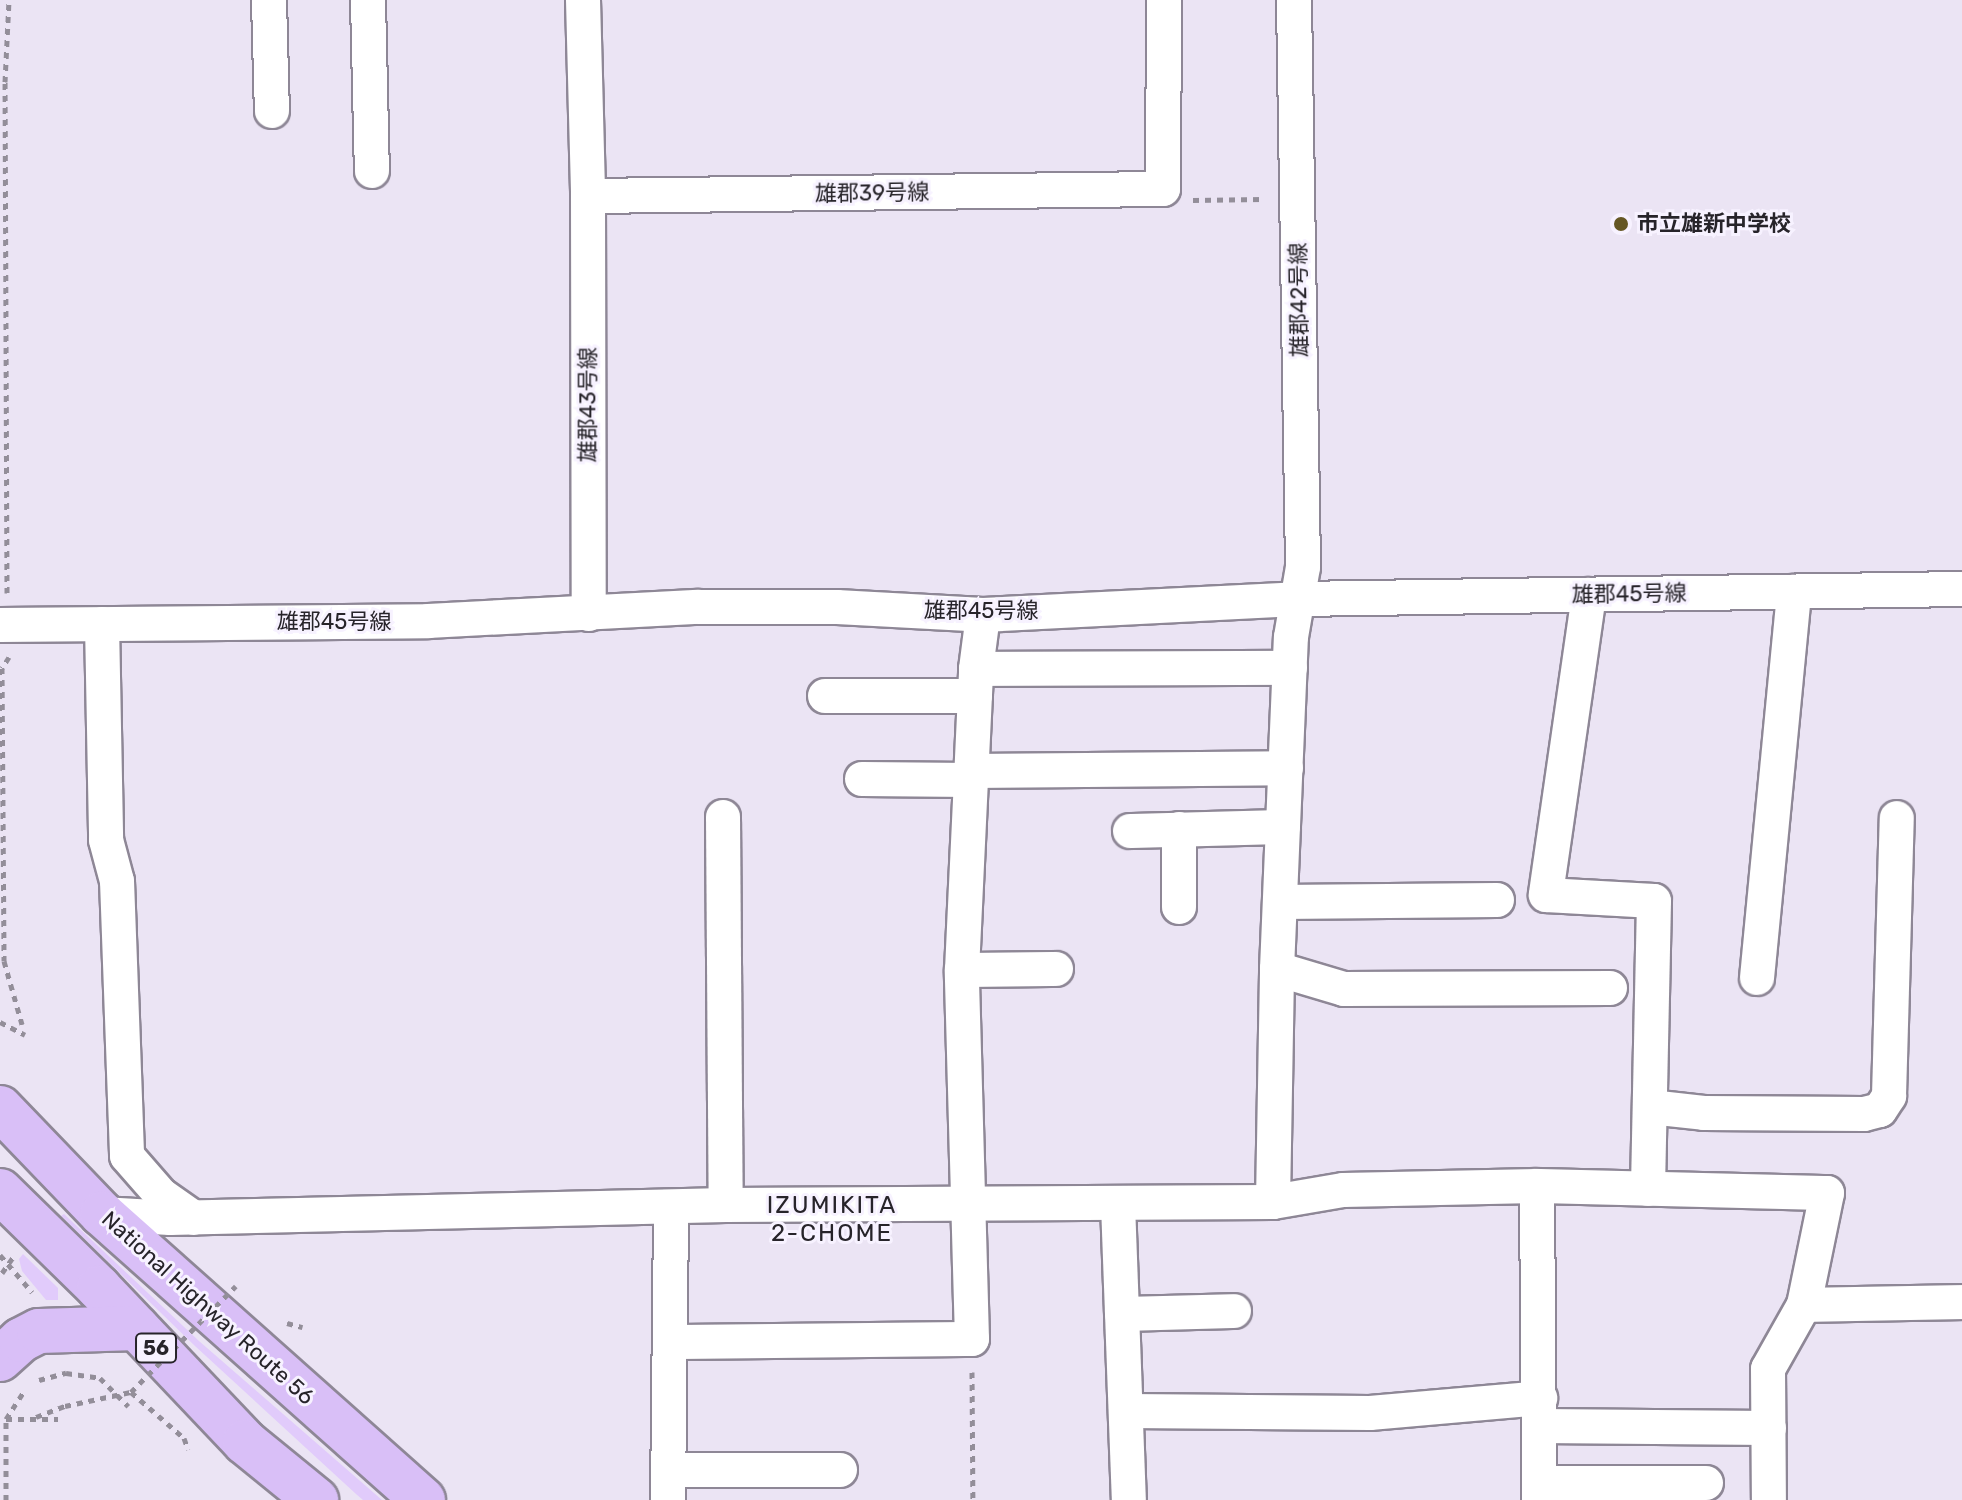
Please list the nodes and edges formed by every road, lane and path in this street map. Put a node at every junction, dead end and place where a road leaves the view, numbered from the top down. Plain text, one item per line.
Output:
1 (9, 0) edge
2 (368, 0) edge
3 (583, 0) edge
4 (1164, 0) edge
5 (1294, 0) edge
6 (278, 1) edge
7 (272, 111) dead end
8 (372, 171) dead end
9 (1163, 189) junction
10 (588, 196) junction
11 (1298, 198) junction
12 (1962, 589) edge
13 (1794, 592) junction
14 (1589, 595) junction
15 (1297, 599) junction
16 (589, 614) junction
17 (983, 615) junction
18 (102, 624) junction
19 (6, 625) edge
20 (1290, 668) junction
21 (975, 683) junction
22 (825, 696) dead end
23 (1286, 768) junction
24 (971, 776) junction
25 (862, 779) dead end
26 (723, 817) dead end
27 (1897, 818) dead end
28 (1283, 827) junction
29 (1179, 829) junction
30 (1130, 831) dead end
31 (1497, 900) dead end
32 (1280, 902) junction
33 (1179, 907) dead end
34 (1056, 969) dead end
35 (1277, 969) junction
36 (962, 970) junction
37 (1757, 978) dead end
38 (1610, 988) dead end
39 (0, 1022) edge
40 (22, 1024) dead end
41 (25, 1035) dead end
42 (1650, 1107) junction
43 (0, 1108) edge
44 (136, 1168) junction
45 (1537, 1186) junction
46 (1648, 1189) junction
47 (0, 1191) edge
48 (1273, 1202) junction
49 (1118, 1204) junction
50 (726, 1205) junction
51 (966, 1205) junction
52 (671, 1208) junction
53 (102, 1214) junction
54 (145, 1218) junction
55 (194, 1218) junction
56 (173, 1276) junction
57 (236, 1286) dead end
58 (1962, 1302) edge
59 (1804, 1305) junction
60 (1234, 1311) dead end
61 (1122, 1314) junction
62 (291, 1325) dead end
63 (302, 1327) dead end
64 (137, 1328) junction
65 (972, 1339) junction
66 (672, 1342) junction
67 (0, 1359) edge
68 (131, 1392) junction
69 (128, 1406) dead end
70 (1128, 1411) junction
71 (1540, 1412) junction
72 (34, 1418) junction
73 (6, 1419) junction
74 (58, 1419) dead end
75 (1769, 1428) junction
76 (188, 1449) dead end
77 (840, 1470) dead end
78 (1706, 1483) dead end
79 (668, 1485) edge
80 (1540, 1491) edge
81 (6, 1500) edge
82 (316, 1500) edge
83 (423, 1500) edge
84 (973, 1500) edge
85 (1129, 1500) edge
86 (1769, 1500) edge

1 - 19 path
2 - 8 street
3 - 10 street
4 - 9 street
5 - 11 street, 雄郡42号線
6 - 7 street
9 - 10 street, 雄郡39号線
9 - 11 path
10 - 16 street, 雄郡43号線
11 - 15 street, 雄郡42号線
12 - 13 street, 雄郡45号線
13 - 14 street, 雄郡45号線
13 - 37 street
14 - 15 street, 雄郡45号線
14 - 42 street
15 - 17 street, 雄郡45号線
15 - 20 street, 雄郡42号線
16 - 17 street, 雄郡45号線
16 - 18 street, 雄郡45号線
17 - 21 street
18 - 19 street, 雄郡45号線
18 - 44 street
19 - 40 path
20 - 21 street
20 - 23 street, 雄郡42号線
21 - 22 street
21 - 24 street
23 - 24 street
23 - 28 street, 雄郡42号線
24 - 25 street
24 - 36 street
26 - 50 street
27 - 42 street
28 - 29 street
28 - 32 street, 雄郡42号線
29 - 30 street
29 - 33 street
31 - 32 street
32 - 35 street, 雄郡42号線
34 - 36 street
35 - 38 street
35 - 48 street, 雄郡42号線
36 - 51 street
39 - 41 path
42 - 46 street
43 - 53 highway, National Highway Route 56
44 - 54 street
44 - 55 street
45 - 46 street
45 - 48 street
45 - 71 street
46 - 59 street
47 - 64 highway, 56
48 - 49 street
49 - 51 street
49 - 61 street
50 - 51 street
50 - 52 street
51 - 65 street
52 - 55 street
52 - 66 street
53 - 54 street
53 - 56 highway, National Highway Route 56
54 - 55 street
54 - 56 street
56 - 83 highway, National Highway Route 56
57 - 68 path, bridge
58 - 59 street
59 - 75 street
60 - 61 street
61 - 70 street
62 - 63 path
64 - 67 highway
64 - 82 highway, 56
65 - 66 street
65 - 84 path
66 - 79 street
68 - 72 path, bridge
68 - 76 path
69 - 73 path
70 - 71 street
70 - 85 street
71 - 75 street
71 - 80 street
72 - 73 path
72 - 74 path
73 - 81 path
75 - 86 street
77 - 79 street
78 - 80 street

